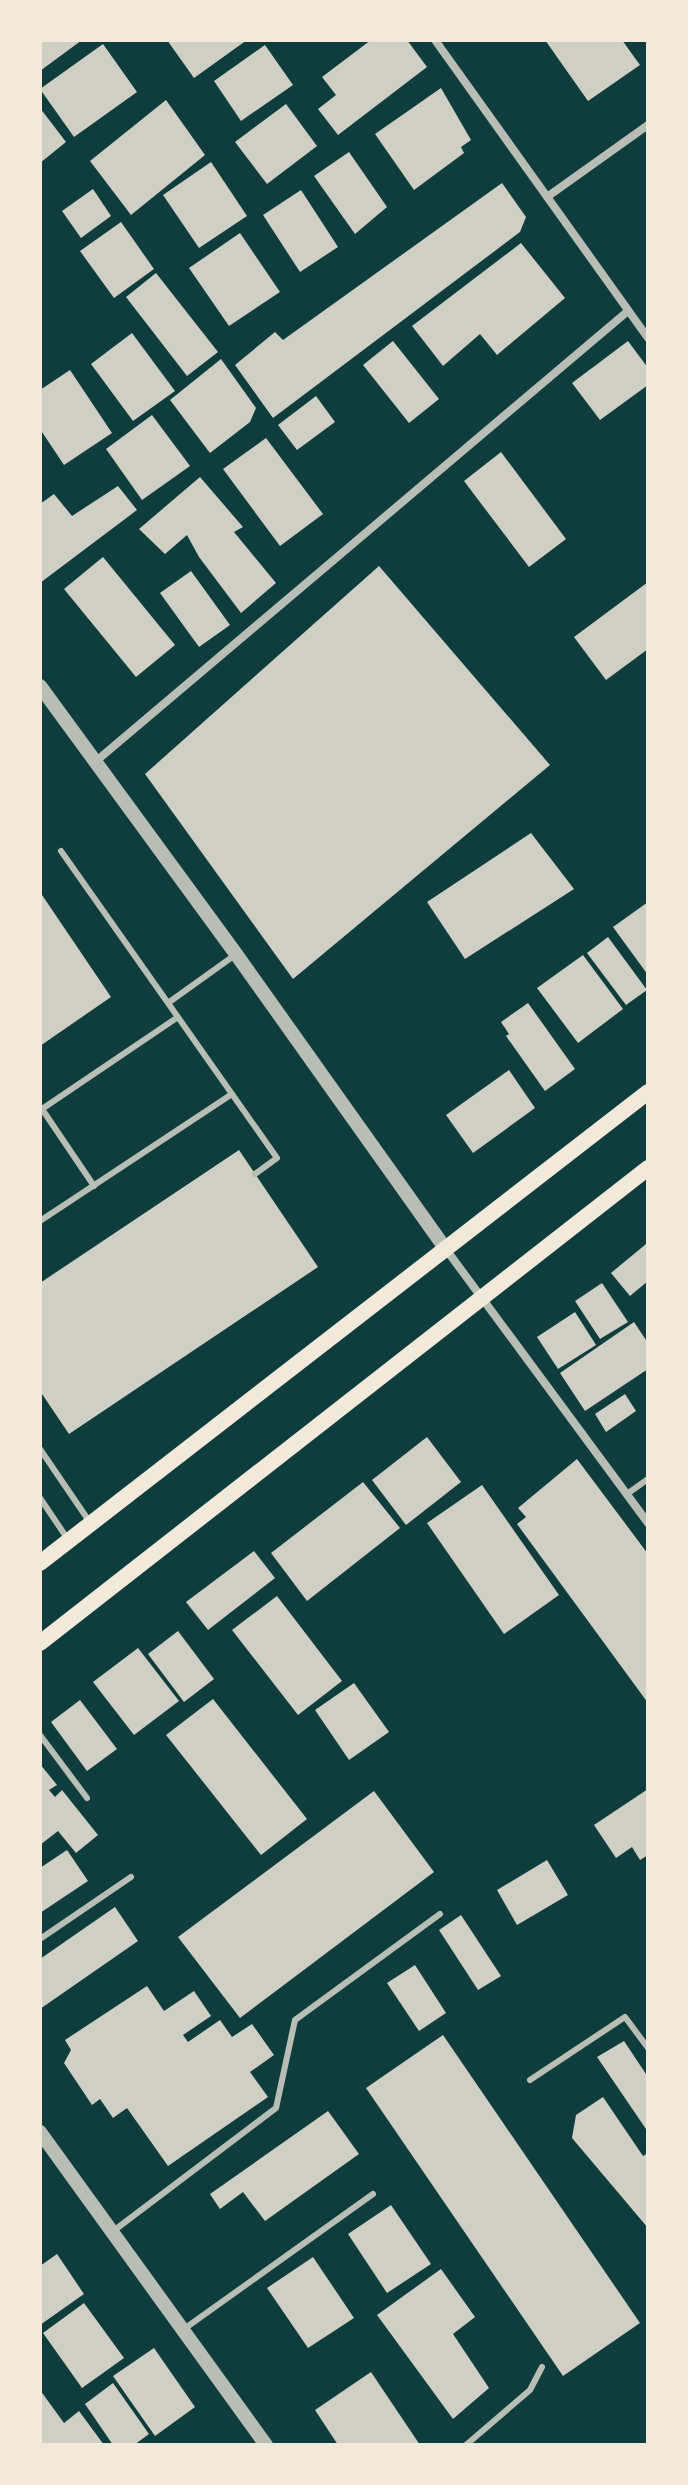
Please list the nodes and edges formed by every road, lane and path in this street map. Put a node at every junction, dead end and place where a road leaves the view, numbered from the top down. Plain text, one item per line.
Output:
1 (435, 40) edge
2 (648, 125) edge
3 (547, 197) junction
4 (628, 311) junction
5 (648, 338) edge
6 (40, 686) edge
7 (95, 762) junction
8 (61, 851) dead end
9 (236, 954) junction
10 (168, 1003) junction
11 (178, 1017) junction
12 (648, 1092) edge
13 (232, 1094) junction
14 (648, 1168) edge
15 (255, 1174) dead end
16 (94, 1186) junction
17 (40, 1221) edge
18 (445, 1248) junction
19 (483, 1298) junction
20 (40, 1449) edge
21 (648, 1479) edge
22 (627, 1494) junction
23 (40, 1498) edge
24 (648, 1523) edge
25 (91, 1524) junction
26 (69, 1541) junction
27 (40, 1563) edge
28 (40, 1643) edge
29 (40, 1735) edge
30 (87, 1798) dead end
31 (131, 1877) dead end
32 (440, 1914) dead end
33 (40, 1939) edge
34 (648, 2048) edge
35 (530, 2080) dead end
36 (40, 2132) edge
37 (373, 2194) dead end
38 (112, 2232) junction
39 (183, 2330) junction
40 (542, 2367) dead end
41 (266, 2445) edge
42 (466, 2445) edge

1 - 3 street
2 - 3 street
3 - 4 street
4 - 5 street
4 - 7 street
6 - 7 street
7 - 9 street
8 - 10 lane
9 - 10 lane
9 - 18 street
10 - 11 lane
11 - 13 lane
11 - 16 lane
12 - 18 main road
13 - 15 lane
13 - 16 lane
14 - 19 main road
16 - 17 lane
18 - 19 street
18 - 25 main road
19 - 22 street
19 - 28 main road
20 - 25 lane
21 - 22 lane
22 - 24 street
23 - 26 lane
25 - 26 main road
26 - 27 main road
29 - 30 lane
31 - 33 lane
32 - 38 lane
34 - 35 lane
36 - 38 street
37 - 39 lane
38 - 39 street
39 - 41 street
40 - 42 lane

